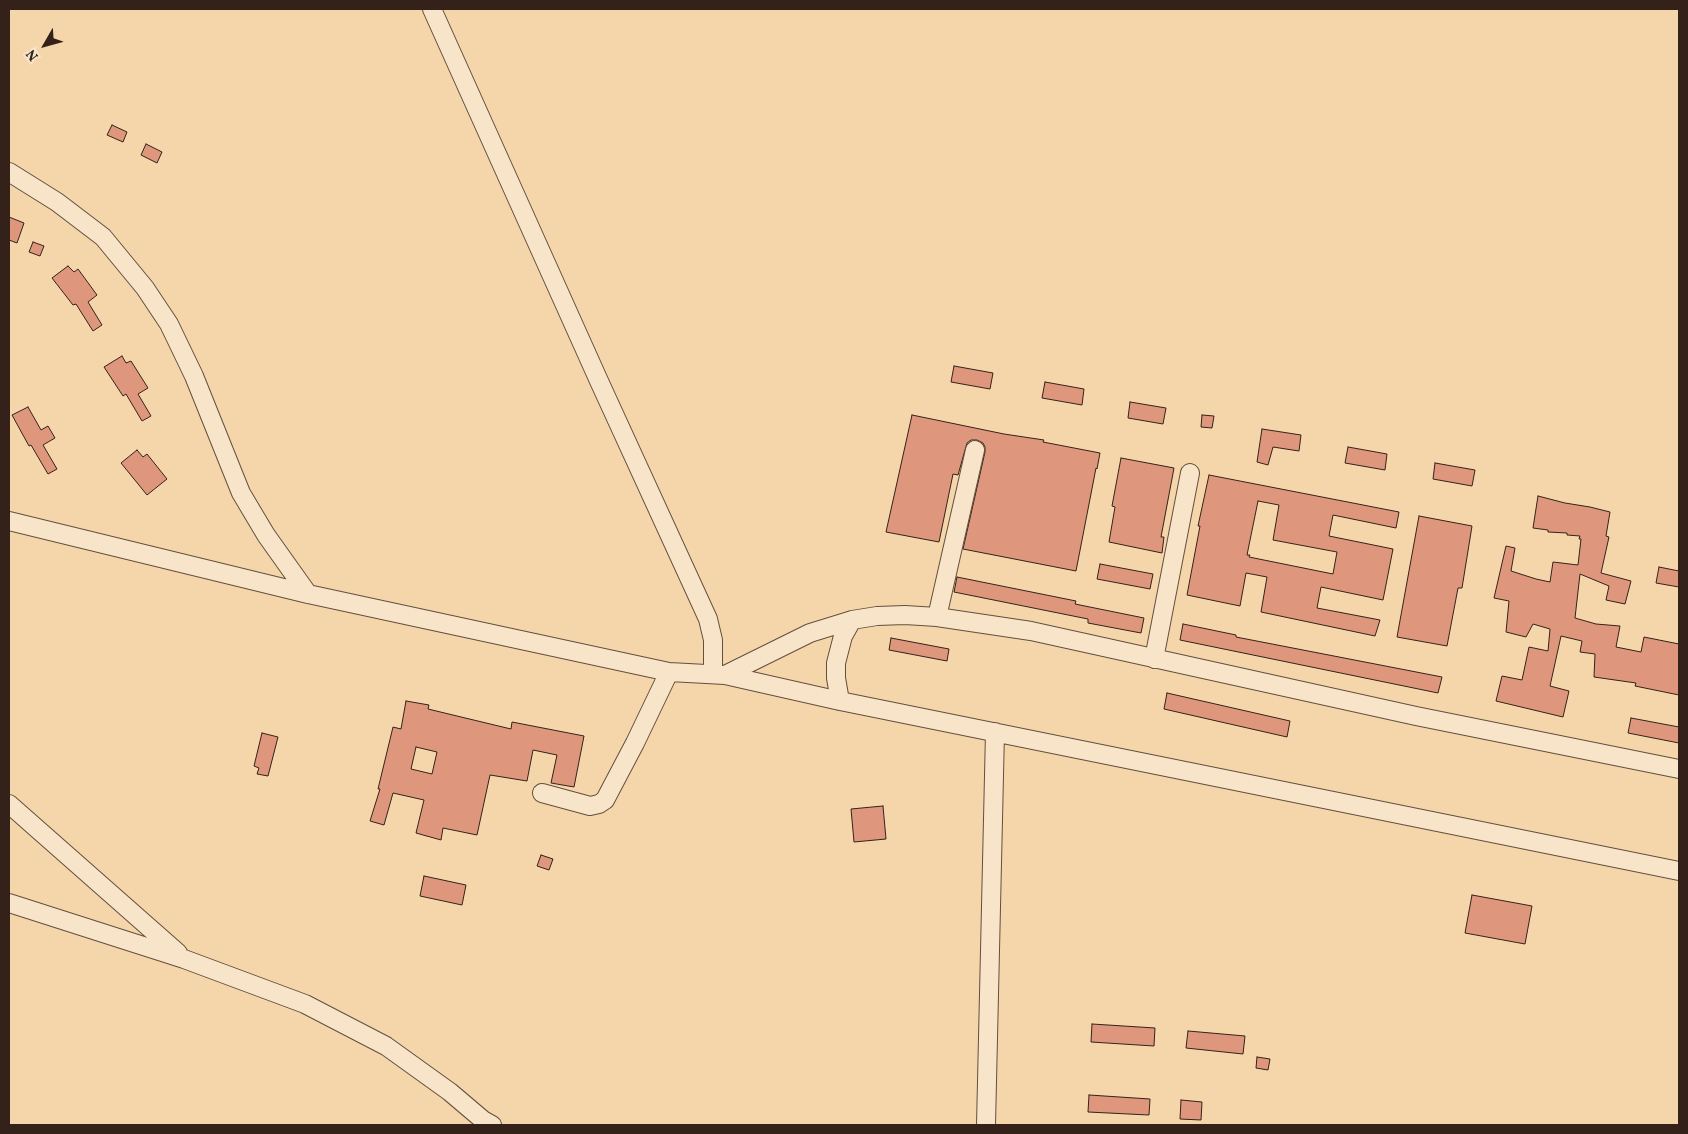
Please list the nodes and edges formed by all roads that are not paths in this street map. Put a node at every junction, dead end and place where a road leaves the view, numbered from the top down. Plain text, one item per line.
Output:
1 (432, 9) edge
2 (9, 172) edge
3 (975, 450) dead end
4 (1190, 473) dead end
5 (9, 521) edge
6 (308, 594) junction
7 (937, 618) junction
8 (852, 620) junction
9 (1154, 658) junction
10 (669, 672) junction
11 (719, 675) junction
12 (840, 701) junction
13 (996, 732) junction
14 (1679, 769) edge
15 (542, 793) dead end
16 (9, 804) edge
17 (1679, 871) edge
18 (9, 903) edge
19 (184, 959) junction
20 (492, 1125) edge
21 (986, 1125) edge

1 - 11 street
2 - 6 street
3 - 7 street
4 - 9 street
5 - 6 street
6 - 10 street
7 - 8 street
7 - 9 street
8 - 11 street
8 - 12 street
9 - 14 street
10 - 11 street
10 - 15 street
11 - 12 street
12 - 13 street
13 - 17 street
13 - 21 street
16 - 19 street
18 - 19 street
19 - 20 street

